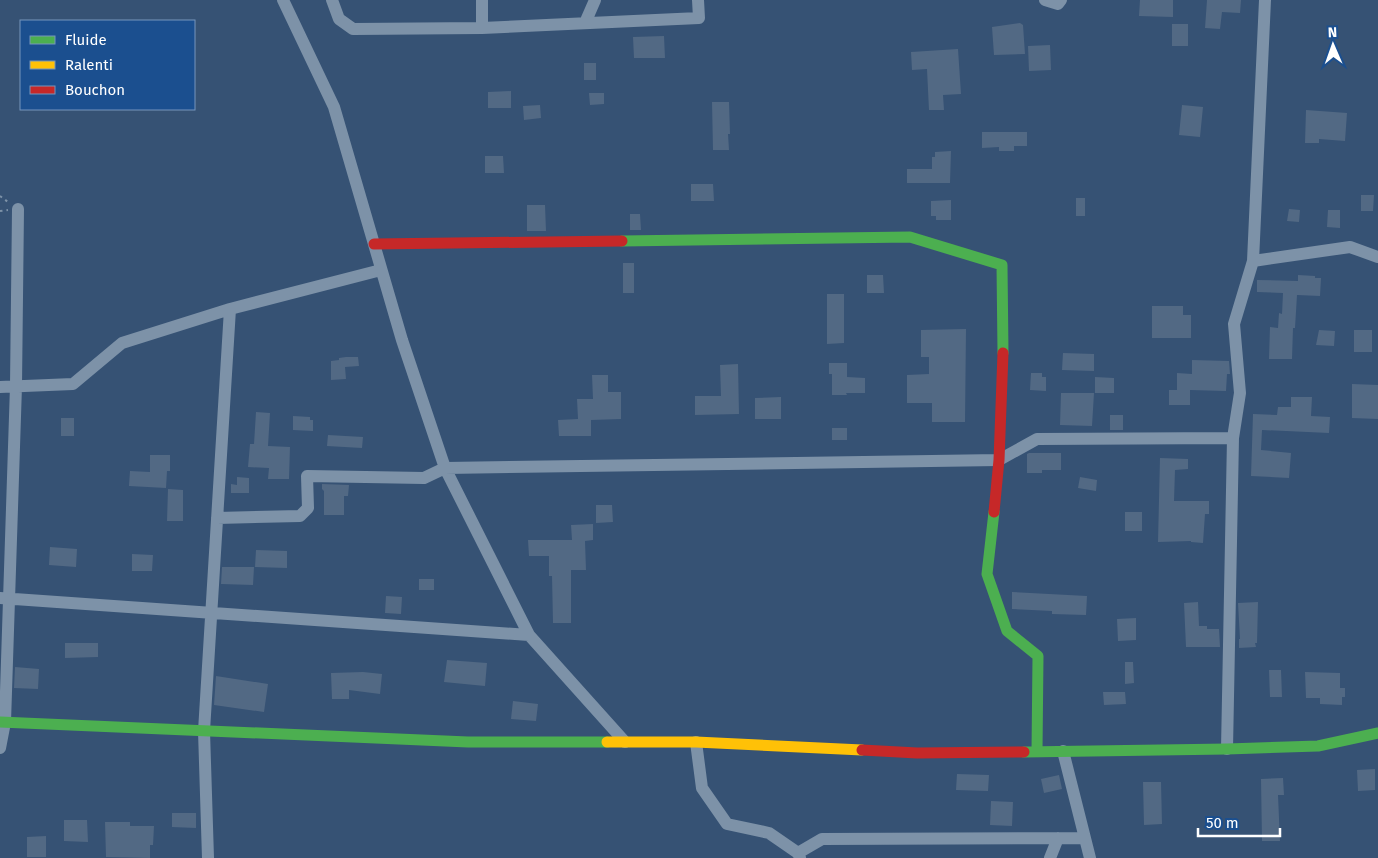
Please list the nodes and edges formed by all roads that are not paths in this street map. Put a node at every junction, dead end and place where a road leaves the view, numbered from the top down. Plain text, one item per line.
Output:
1 (284, 0) edge
2 (332, 0) edge
3 (482, 0) edge
4 (595, 0) edge
5 (698, 0) edge
6 (1044, 0) edge
7 (1062, 0) edge
8 (1265, 0) edge
9 (585, 23) junction
10 (482, 28) junction
11 (18, 209) dead end
12 (374, 244) junction
13 (1378, 257) edge
14 (1254, 261) junction
15 (381, 270) junction
16 (230, 308) junction
17 (16, 386) junction
18 (0, 387) edge
19 (1234, 438) junction
20 (999, 460) junction
21 (445, 468) junction
22 (217, 518) junction
23 (4, 598) edge
24 (211, 613) junction
25 (529, 635) junction
26 (2, 722) edge
27 (204, 731) junction
28 (1378, 733) edge
29 (625, 742) junction
30 (696, 742) junction
31 (0, 748) edge
32 (1227, 749) junction
33 (1037, 751) junction
34 (1064, 751) junction
35 (1058, 838) junction
36 (1085, 838) junction
37 (799, 855) edge
38 (208, 858) edge
39 (1050, 858) edge
40 (1090, 858) edge

1 - 12 street
2 - 10 street
3 - 10 street
4 - 9 street
5 - 9 street
6 - 7 street
8 - 14 street
9 - 10 street
11 - 17 street
12 - 15 street
12 - 20 street
13 - 14 street
14 - 19 street
15 - 16 street
15 - 21 street
16 - 17 street
16 - 22 street
17 - 18 street
17 - 23 street
19 - 20 street
19 - 32 street
20 - 21 street
20 - 33 street
21 - 22 street
21 - 25 street
22 - 24 street
23 - 24 street
23 - 26 street
24 - 25 street
24 - 27 street
25 - 29 street
26 - 27 street
26 - 31 street
27 - 29 street
27 - 38 street
28 - 32 street
29 - 30 street
30 - 33 street
30 - 37 street
32 - 34 street
33 - 34 street
34 - 36 street
35 - 36 street
35 - 37 street
35 - 39 street
36 - 40 street

